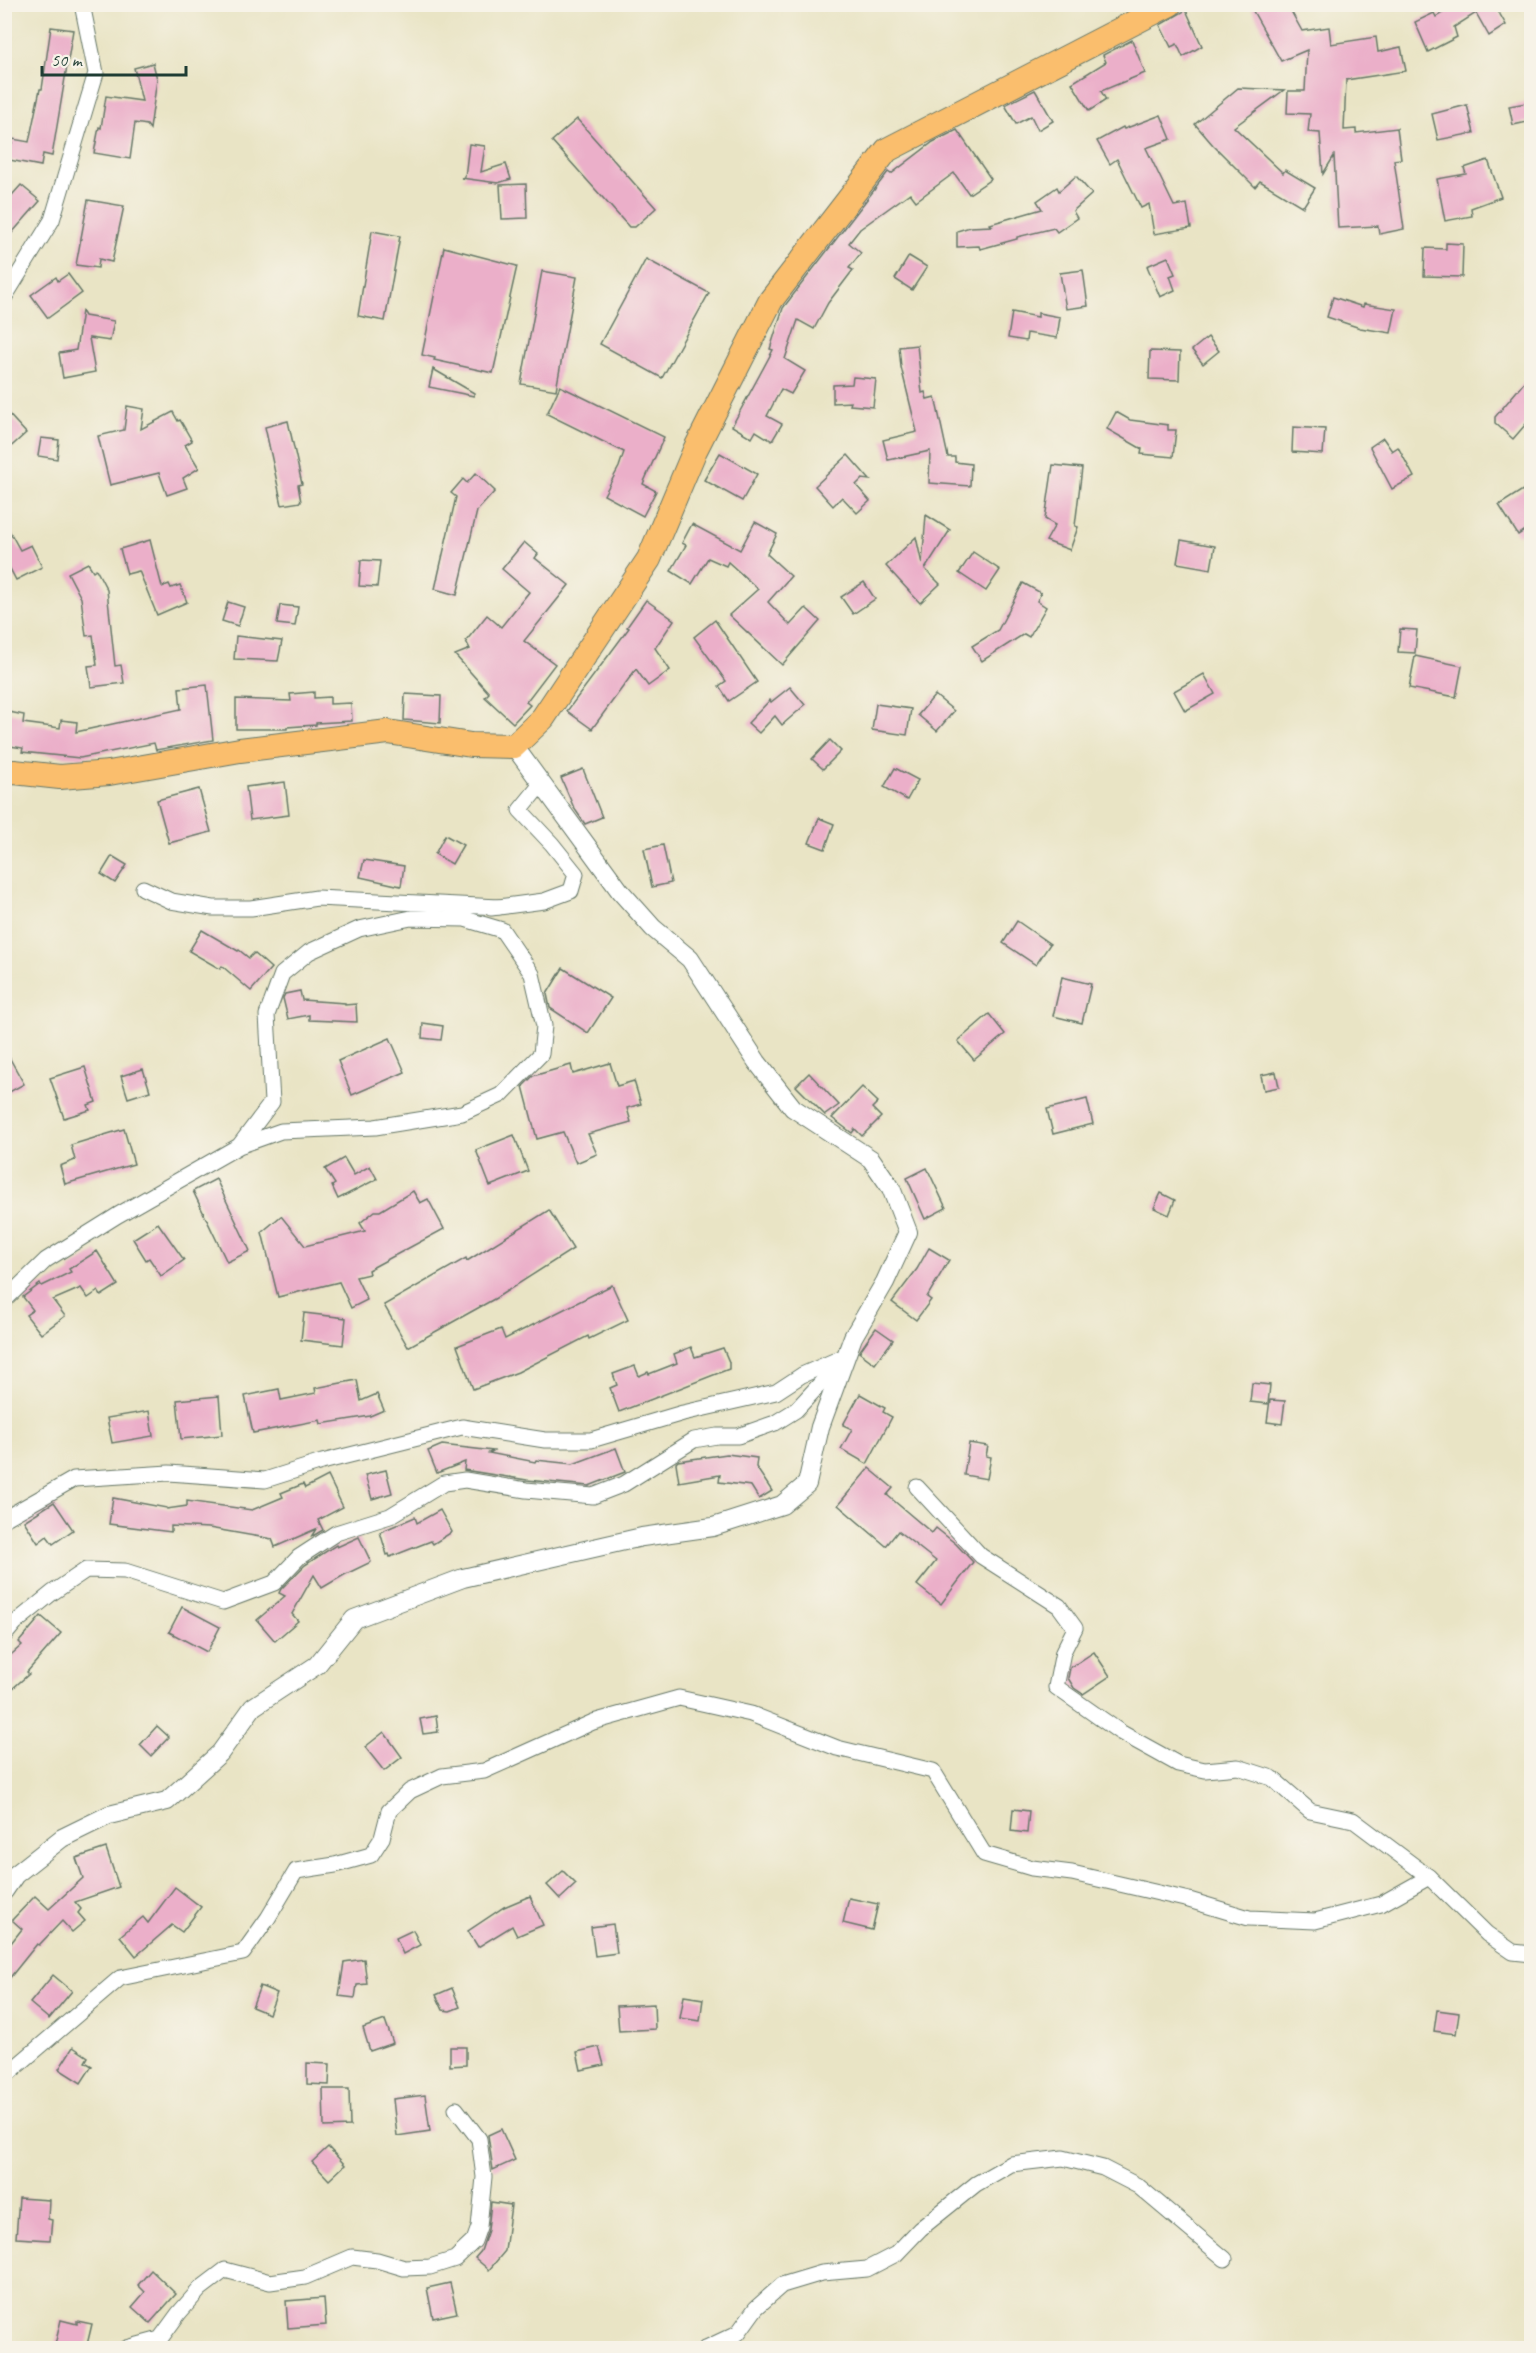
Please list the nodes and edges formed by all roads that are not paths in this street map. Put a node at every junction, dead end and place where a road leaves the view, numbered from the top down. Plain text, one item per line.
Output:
1 (82, 4) edge
2 (1170, 4) edge
3 (4, 298) edge
4 (514, 746) junction
5 (4, 774) edge
6 (542, 783) junction
7 (142, 888) dead end
8 (499, 907) junction
9 (411, 918) junction
10 (239, 1146) junction
11 (4, 1301) edge
12 (846, 1356) junction
13 (917, 1487) dead end
14 (4, 1519) edge
15 (4, 1636) edge
16 (1429, 1877) junction
17 (4, 1891) edge
18 (1532, 1954) edge
19 (4, 2077) edge
20 (456, 2109) dead end
21 (1225, 2259) dead end
22 (127, 2349) edge
23 (706, 2349) edge

1 - 3 street
2 - 4 highway
4 - 5 highway
4 - 6 street
6 - 8 street
6 - 12 street
7 - 8 street
8 - 9 street
9 - 10 street
9 - 10 street
10 - 11 street
12 - 14 street
12 - 15 street
12 - 17 street
13 - 16 street
16 - 18 street
16 - 19 street
20 - 22 street
21 - 23 street

